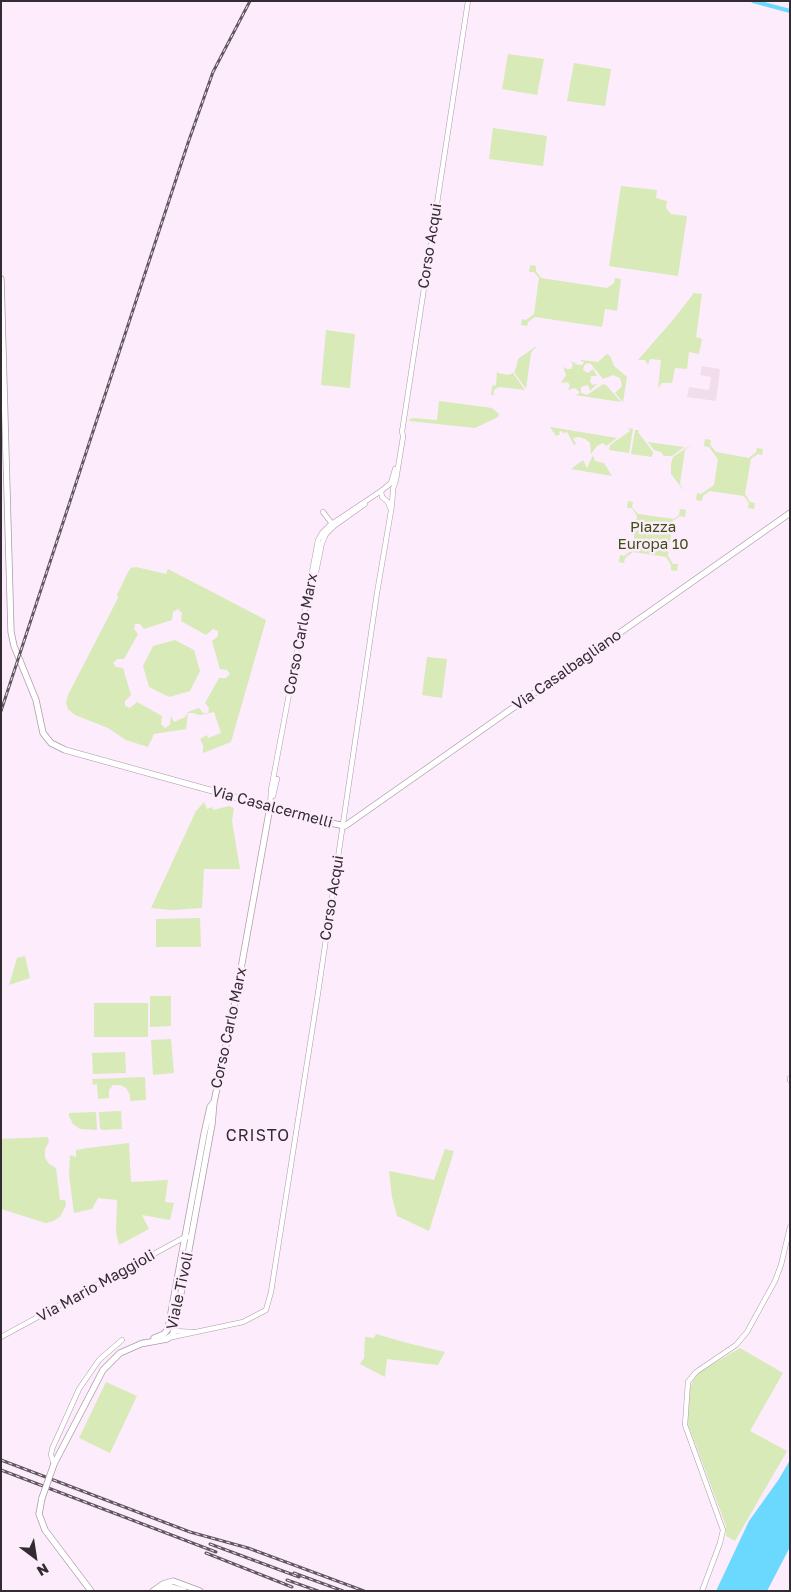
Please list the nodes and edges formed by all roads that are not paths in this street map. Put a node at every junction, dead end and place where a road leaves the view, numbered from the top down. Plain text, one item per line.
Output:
1 (468, 1) edge
2 (1, 279) edge
3 (402, 430) junction
4 (386, 487) junction
5 (381, 491) junction
6 (392, 494) junction
7 (383, 498) junction
8 (324, 512) dead end
9 (391, 512) junction
10 (790, 513) edge
11 (333, 525) junction
12 (270, 807) junction
13 (343, 827) junction
14 (790, 1227) edge
15 (188, 1237) junction
16 (176, 1319) junction
17 (174, 1331) junction
18 (184, 1331) junction
19 (197, 1332) junction
20 (165, 1336) junction
21 (1, 1337) edge
22 (122, 1340) dead end
23 (54, 1464) junction
24 (89, 1591) edge
25 (153, 1591) edge
26 (160, 1591) edge
27 (184, 1591) edge
28 (200, 1591) edge
29 (702, 1591) edge

1 - 3 street, Corso Acqui
2 - 12 main road, Via Casalcermelli
3 - 4 street, Corso Acqui
3 - 6 street, Corso Acqui
4 - 5 street, Corso Carlo Marx
4 - 6 street
5 - 7 street
5 - 11 street, Corso Carlo Marx
6 - 7 street, Corso Carlo Marx
6 - 9 street, Corso Acqui
7 - 9 street
7 - 11 street, Corso Carlo Marx
8 - 11 street
9 - 13 street, Corso Acqui
10 - 13 main road, Via Casalbagliano
11 - 12 street, Corso Carlo Marx
12 - 13 main road, Via Casalcermelli
12 - 15 main road, Corso Carlo Marx
13 - 19 street, Corso Acqui
14 - 29 street
15 - 16 main road, Viale Tivoli
15 - 20 main road, Viale Tivoli
15 - 21 street, Via Mario Maggioli
16 - 17 main road, Viale Tivoli
16 - 18 street
17 - 18 street
17 - 20 main road, Viale Tivoli
18 - 19 street
19 - 20 street
20 - 23 main road, Viale Tivoli
22 - 23 street
23 - 24 main road, Viale Tivoli, bridge
25 - 28 main road
26 - 27 main road

